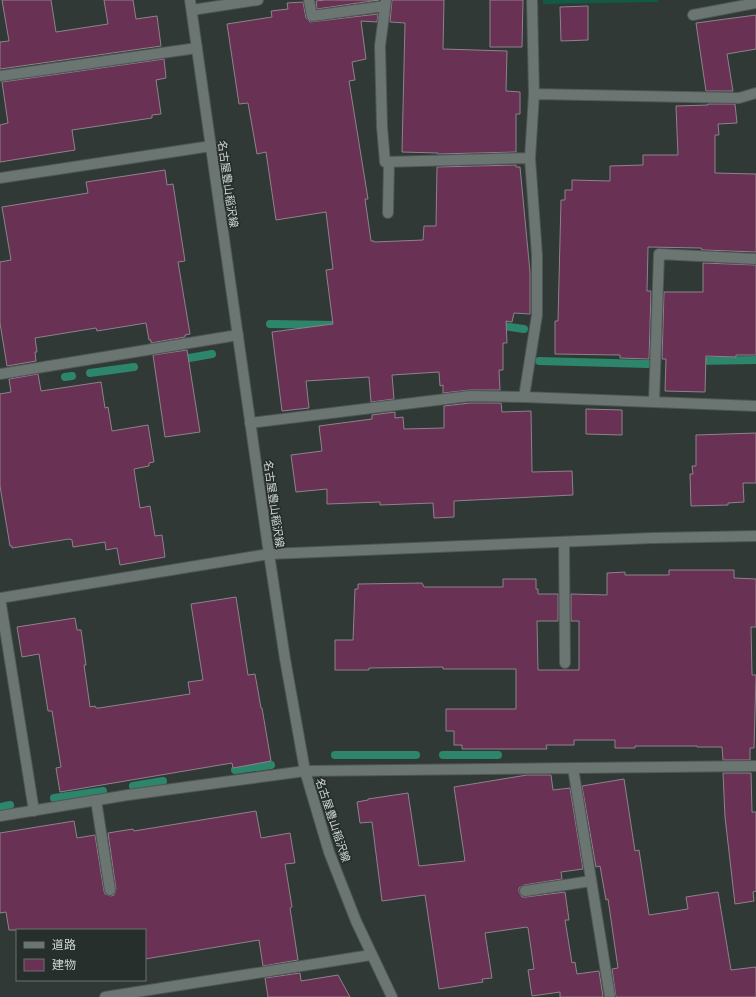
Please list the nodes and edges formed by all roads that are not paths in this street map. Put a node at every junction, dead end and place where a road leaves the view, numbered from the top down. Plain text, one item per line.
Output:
1 (258, 0) edge
2 (309, 0) edge
3 (532, 0) edge
4 (385, 3) edge
5 (756, 3) edge
6 (191, 5) edge
7 (693, 15) dead end
8 (197, 48) junction
9 (0, 76) edge
10 (534, 94) junction
11 (756, 94) edge
12 (211, 146) junction
13 (530, 158) junction
14 (389, 162) junction
15 (0, 178) edge
16 (388, 212) dead end
17 (756, 259) edge
18 (238, 335) junction
19 (0, 374) edge
20 (524, 397) junction
21 (654, 402) junction
22 (756, 406) edge
23 (250, 423) junction
24 (756, 536) edge
25 (564, 542) junction
26 (269, 554) junction
27 (0, 598) edge
28 (565, 663) dead end
29 (756, 766) edge
30 (573, 768) junction
31 (305, 771) junction
32 (96, 800) junction
33 (34, 810) junction
34 (0, 816) edge
35 (591, 880) junction
36 (110, 890) dead end
37 (525, 891) dead end
38 (371, 955) junction
39 (105, 997) edge
40 (392, 997) edge
41 (610, 997) edge

1 - 6 street
2 - 4 street
3 - 10 street
4 - 14 street
5 - 7 street
6 - 8 street, 名古屋豊山稲沢線
8 - 9 street
8 - 12 street, 名古屋豊山稲沢線
10 - 11 street
10 - 13 street
12 - 15 street
12 - 18 street, 名古屋豊山稲沢線
13 - 14 street
13 - 20 street
14 - 16 street
17 - 21 street
18 - 19 street
18 - 23 street, 名古屋豊山稲沢線
20 - 21 street
20 - 23 street
21 - 22 street
23 - 26 street, 名古屋豊山稲沢線
24 - 25 street
25 - 26 street
25 - 28 street
26 - 27 street
26 - 31 street, 名古屋豊山稲沢線
27 - 33 street
29 - 30 street
30 - 31 street
30 - 35 street
31 - 32 street
31 - 38 street, 名古屋豊山稲沢線
32 - 33 street
32 - 36 street
33 - 34 street
35 - 37 street
35 - 41 street
38 - 39 street
38 - 40 street, 名古屋豊山稲沢線

